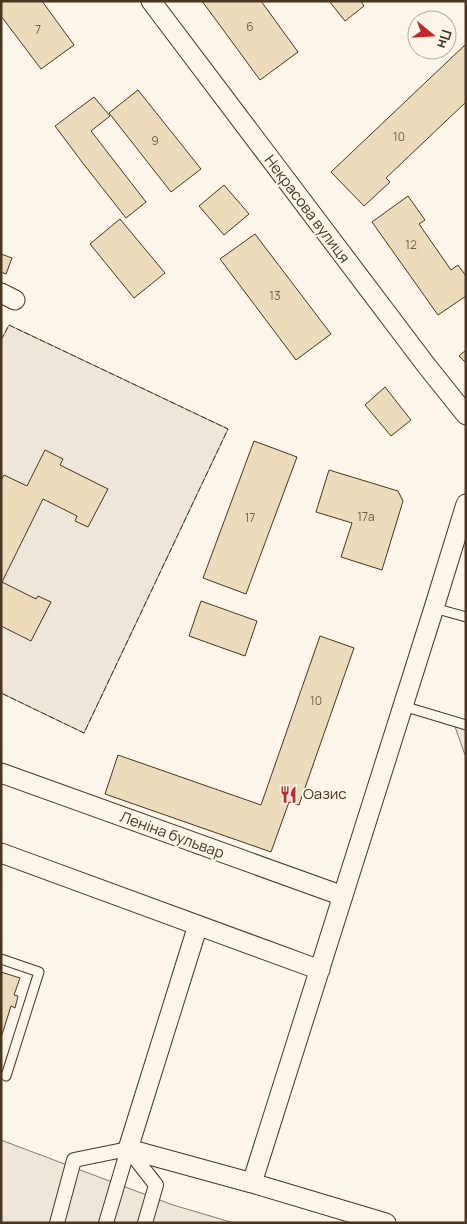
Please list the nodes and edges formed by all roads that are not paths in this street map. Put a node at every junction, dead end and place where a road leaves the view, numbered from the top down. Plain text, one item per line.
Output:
1 (151, 1) edge
2 (466, 414) edge
3 (466, 504) edge
4 (434, 608) junction
5 (466, 617) edge
6 (403, 706) junction
7 (466, 725) edge
8 (1, 774) edge
9 (1, 853) edge
10 (343, 896) junction
11 (198, 925) junction
12 (1, 960) edge
13 (320, 970) junction
14 (6, 1076) dead end
15 (128, 1149) junction
16 (252, 1183) junction
17 (57, 1223) edge
18 (106, 1223) edge
19 (145, 1223) edge
20 (386, 1223) edge

1 - 2 street, Некрасова вулиця
3 - 4 street
4 - 5 lane
4 - 6 street
6 - 7 lane
6 - 10 street
8 - 10 street, Леніна бульвар
9 - 11 street
10 - 13 street
11 - 13 street
11 - 15 street
12 - 14 lane
13 - 16 street
15 - 16 street
15 - 17 street
15 - 18 street
15 - 19 street
16 - 20 street

